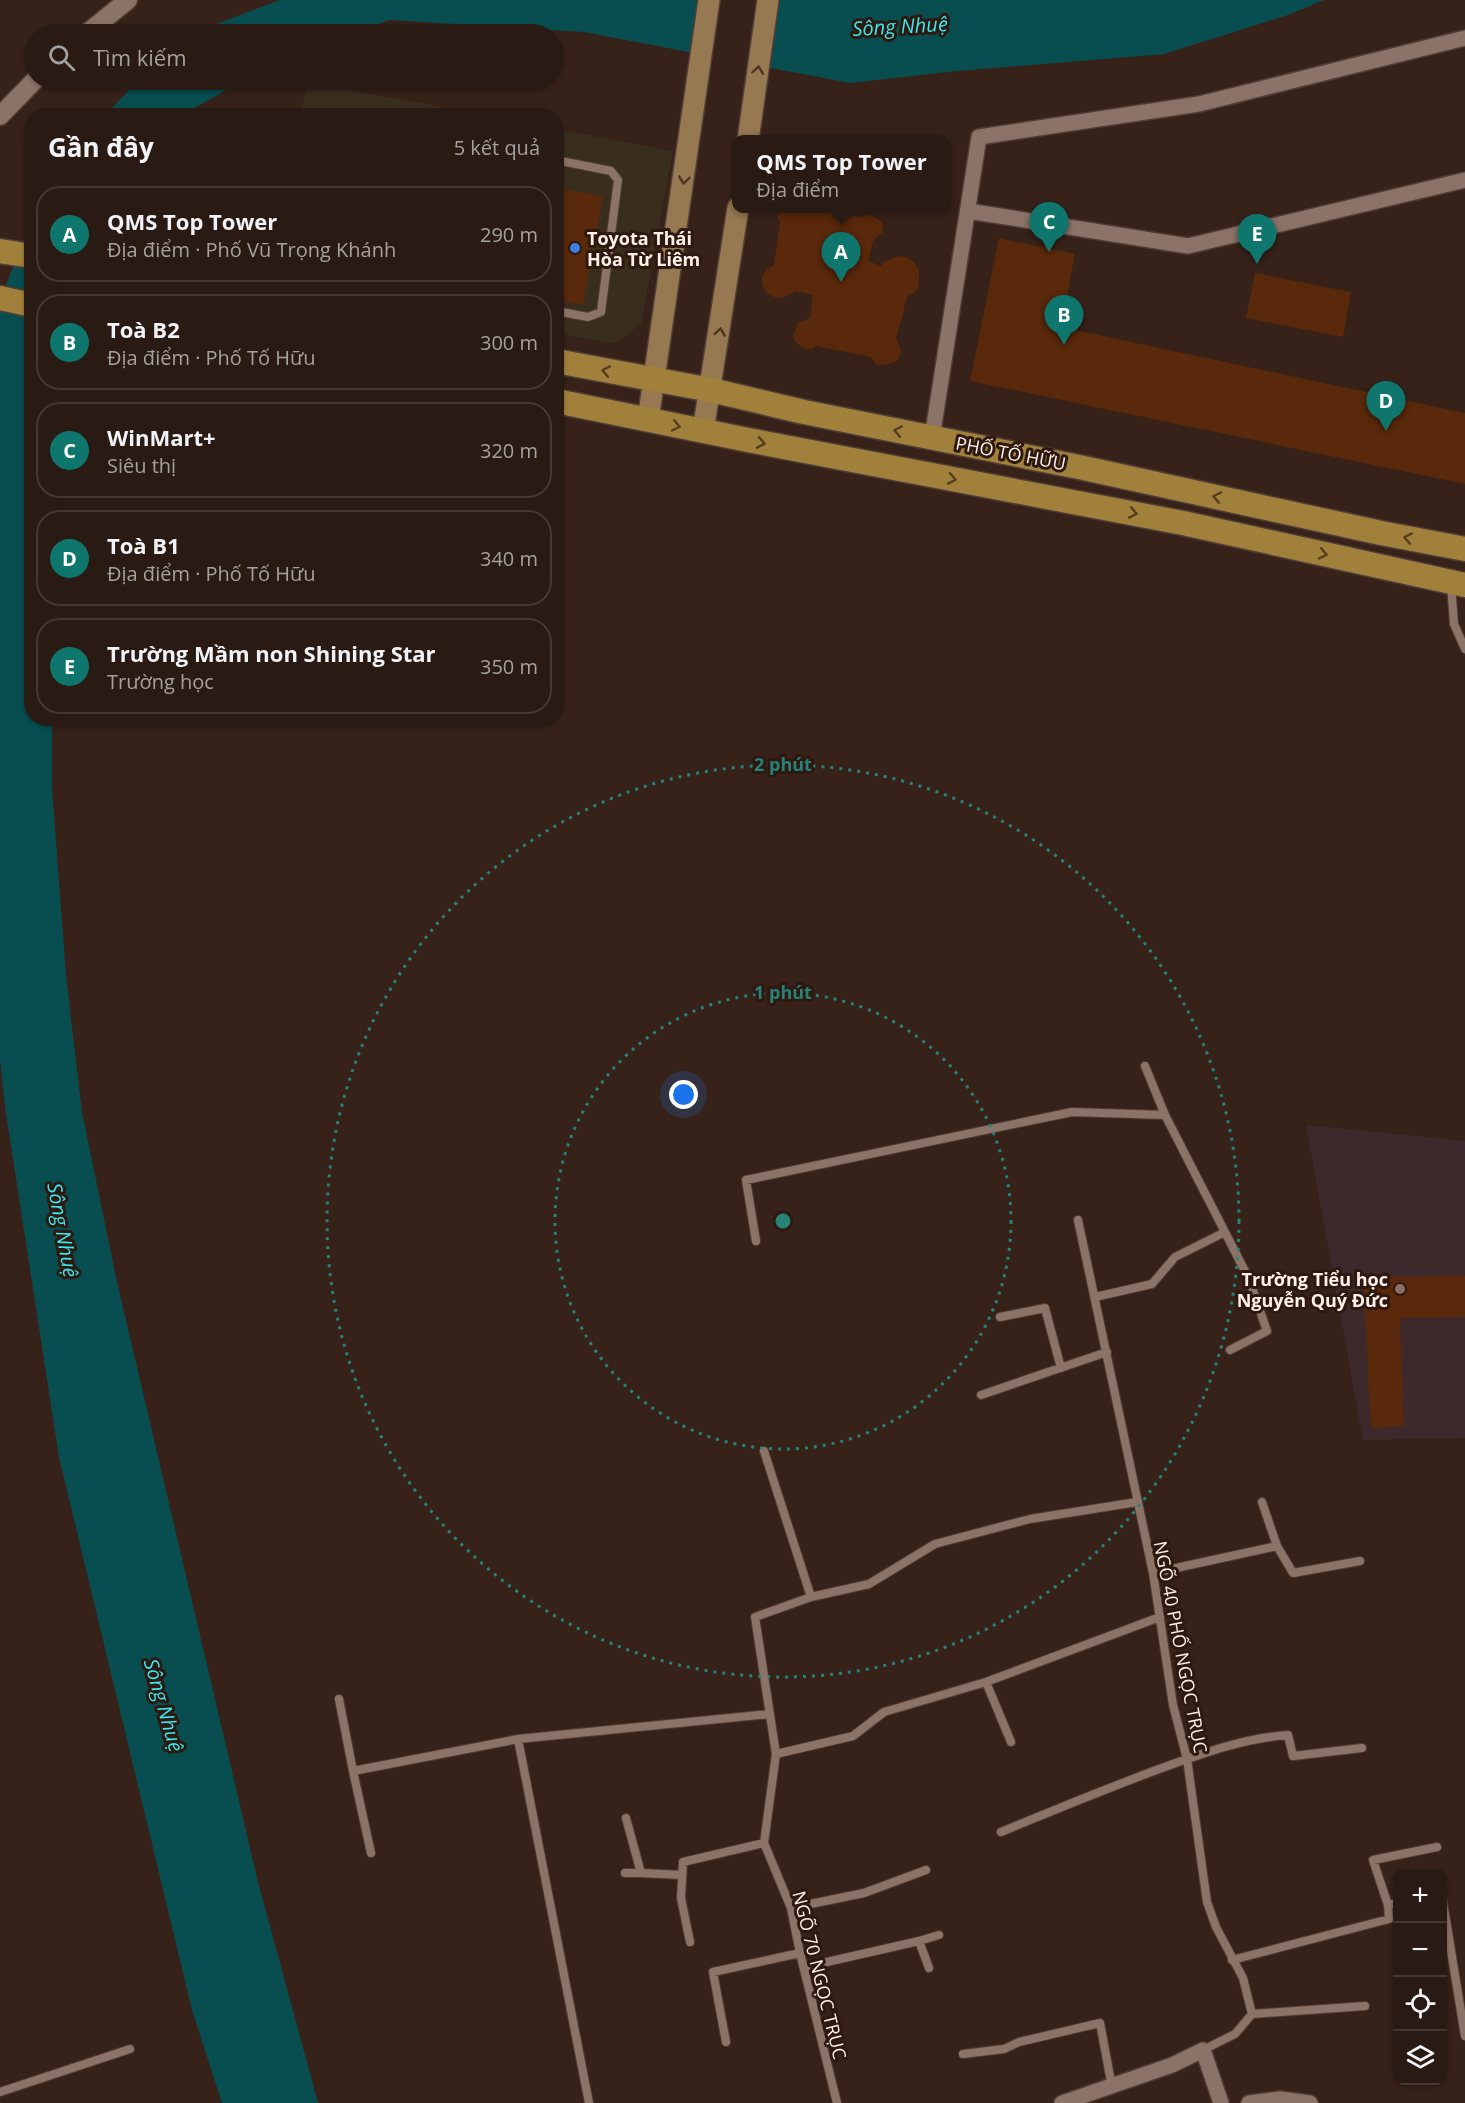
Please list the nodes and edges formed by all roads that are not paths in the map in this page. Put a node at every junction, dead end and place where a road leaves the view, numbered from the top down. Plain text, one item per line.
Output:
1 (128, 0) edge
2 (709, 0) edge
3 (768, 0) edge
4 (98, 24) edge
5 (1465, 38) edge
6 (25, 90) edge
7 (0, 116) edge
8 (748, 134) edge
9 (564, 162) edge
10 (1465, 180) edge
11 (968, 211) junction
12 (737, 213) edge
13 (0, 251) edge
14 (24, 255) edge
15 (0, 298) edge
16 (24, 303) edge
17 (564, 312) edge
18 (564, 363) edge
19 (655, 380) junction
20 (711, 390) junction
21 (564, 403) edge
22 (648, 420) junction
23 (703, 431) junction
24 (932, 438) junction
25 (1079, 467) junction
26 (1075, 502) junction
27 (1465, 549) edge
28 (1458, 583) edge
29 (1465, 649) edge
30 (1145, 1066) dead end
31 (1165, 1115) junction
32 (1078, 1220) dead end
33 (1225, 1232) junction
34 (756, 1241) dead end
35 (1095, 1297) junction
36 (1000, 1317) dead end
37 (1230, 1350) dead end
38 (1107, 1352) junction
39 (1061, 1368) junction
40 (981, 1395) dead end
41 (764, 1451) dead end
42 (1137, 1502) junction
43 (1262, 1502) dead end
44 (1277, 1546) junction
45 (1359, 1561) dead end
46 (1153, 1573) junction
47 (811, 1598) junction
48 (1160, 1617) junction
49 (986, 1682) junction
50 (339, 1699) dead end
51 (770, 1714) junction
52 (518, 1739) junction
53 (1011, 1742) dead end
54 (1362, 1748) dead end
55 (776, 1754) junction
56 (1187, 1759) junction
57 (353, 1771) junction
58 (626, 1818) dead end
59 (1001, 1832) dead end
60 (764, 1843) junction
61 (1437, 1847) dead end
62 (370, 1853) dead end
63 (926, 1870) dead end
64 (625, 1873) dead end
65 (641, 1873) junction
66 (682, 1875) junction
67 (1393, 1904) edge
68 (1388, 1905) junction
69 (791, 1908) junction
70 (1447, 1921) edge
71 (939, 1935) dead end
72 (919, 1941) junction
73 (690, 1942) dead end
74 (800, 1953) junction
75 (1232, 1960) junction
76 (805, 1967) junction
77 (929, 1968) dead end
78 (1365, 2006) dead end
79 (1251, 2014) junction
80 (1465, 2036) edge
81 (726, 2042) dead end
82 (130, 2049) dead end
83 (1203, 2050) junction
84 (963, 2054) dead end
85 (1112, 2087) junction
86 (0, 2092) edge
87 (1086, 2099) edge
88 (589, 2103) edge
89 (837, 2103) edge
90 (1062, 2103) edge
91 (1221, 2103) edge
92 (1249, 2103) edge
93 (1310, 2103) edge

1 - 4 street
2 -> 19 main road
8 -> 3 main road
5 - 11 street
6 - 7 street
9 - 17 lane
10 - 11 street
11 - 24 street
20 -> 12 main road
13 - 14 main road
15 - 16 main road
19 -> 18 main road, PHỐ TỐ HỮU
19 - 20 main road, PHỐ TỐ HỮU
19 - 22 main road
20 - 23 main road
24 -> 20 main road, PHỐ TỐ HỮU
21 - 22 main road, PHỐ TỐ HỮU
22 -> 23 main road, PHỐ TỐ HỮU
23 -> 26 main road, PHỐ TỐ HỮU
24 - 25 main road, PHỐ TỐ HỮU
25 - 26 main road
27 -> 25 main road, PHỐ TỐ HỮU
26 -> 28 main road, PHỐ TỐ HỮU
28 - 29 lane
30 - 31 lane
31 - 33 lane
31 - 34 lane
32 - 35 lane, NGÕ 40 PHỐ NGỌC TRỤC
33 - 35 lane
33 - 37 lane
35 - 38 lane, NGÕ 40 PHỐ NGỌC TRỤC
36 - 39 lane
38 - 39 lane
38 - 42 lane, NGÕ 40 PHỐ NGỌC TRỤC
39 - 40 lane
41 - 47 lane
42 - 46 lane, NGÕ 40 PHỐ NGỌC TRỤC
42 - 47 lane
43 - 44 lane
44 - 45 lane
44 - 46 lane
46 - 48 lane, NGÕ 40 PHỐ NGỌC TRỤC
47 - 51 lane
48 - 49 lane
48 - 56 lane, NGÕ 40 PHỐ NGỌC TRỤC
49 - 53 lane
49 - 55 lane
50 - 57 lane
51 - 52 lane
51 - 55 lane
52 - 57 lane
52 - 88 lane
54 - 56 lane
55 - 60 lane
56 - 59 lane
56 - 75 lane, NGÕ 40 PHỐ NGỌC TRỤC
57 - 62 lane
58 - 65 lane
60 - 66 lane
60 - 69 lane, NGÕ 70 NGỌC TRỤC
61 - 68 lane
63 - 69 lane
64 - 65 lane
65 - 66 lane
66 - 73 lane
67 - 68 lane
68 - 75 lane
69 - 74 lane, NGÕ 70 NGỌC TRỤC
70 - 80 lane
71 - 72 lane
72 - 76 lane
72 - 77 lane
74 - 76 lane, NGÕ 70 NGỌC TRỤC
74 - 81 lane
75 - 79 lane, NGÕ 40 PHỐ NGỌC TRỤC
76 - 89 lane, NGÕ 70 NGỌC TRỤC
78 - 79 lane
79 - 83 lane
82 - 86 lane
83 - 85 street
83 - 91 street
84 - 85 lane
85 - 87 street
87 - 90 street
92 - 93 street

